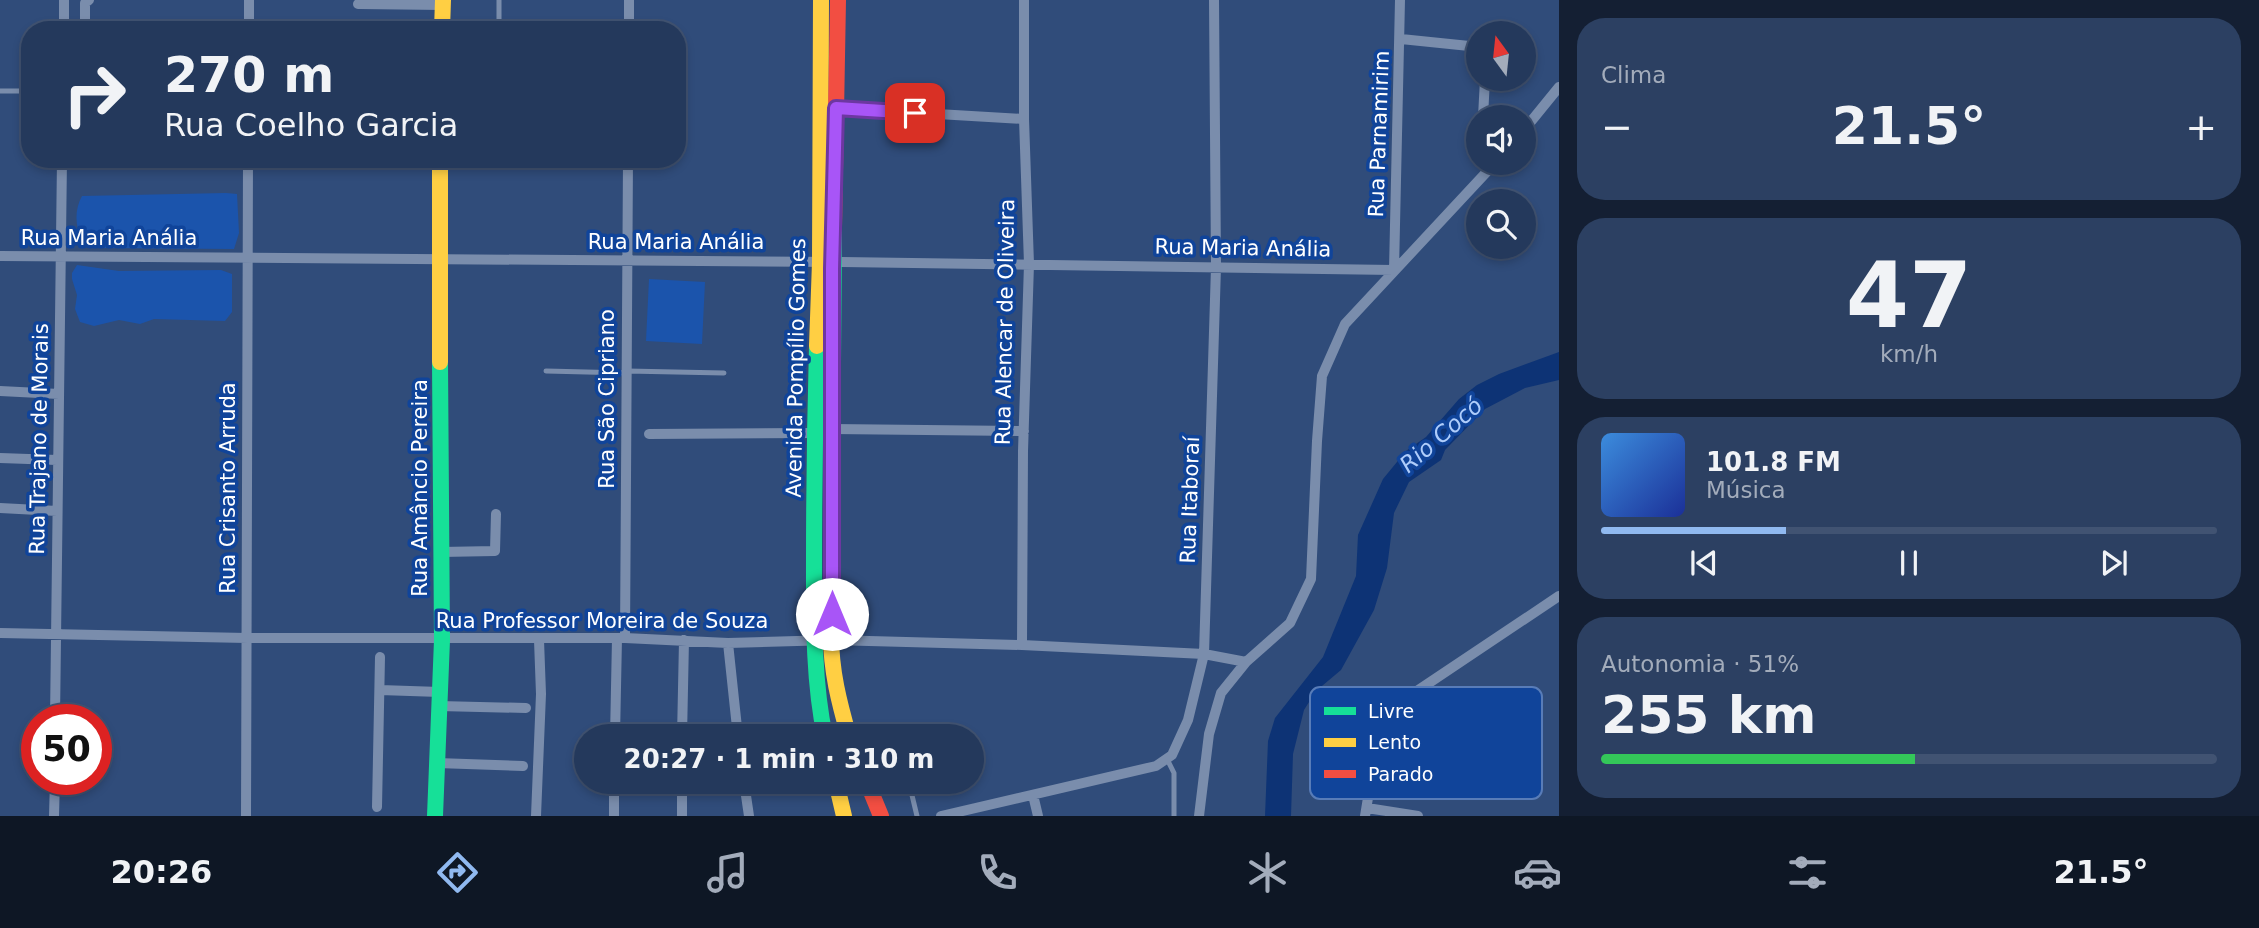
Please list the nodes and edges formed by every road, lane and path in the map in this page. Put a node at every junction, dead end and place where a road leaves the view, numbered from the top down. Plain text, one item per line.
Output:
1 (64, 0) edge
2 (89, 0) edge
3 (249, 0) edge
4 (499, 0) edge
5 (629, 0) edge
6 (821, 0) edge
7 (838, 0) edge
8 (1024, 0) edge
9 (1214, 0) edge
10 (1401, 0) edge
11 (443, 2) edge
12 (358, 4) dead end
13 (64, 21) edge
14 (85, 21) edge
15 (249, 21) edge
16 (442, 21) edge
17 (499, 21) edge
18 (629, 21) edge
19 (1401, 39) junction
20 (1466, 46) edge
21 (1559, 87) edge
22 (21, 90) edge
23 (0, 91) edge
24 (836, 108) junction
25 (1536, 115) edge
26 (1024, 119) junction
27 (62, 168) edge
28 (248, 168) edge
29 (440, 168) edge
30 (628, 168) edge
31 (1483, 175) edge
32 (0, 256) edge
33 (61, 257) junction
34 (248, 258) junction
35 (439, 260) junction
36 (627, 261) junction
37 (826, 262) junction
38 (1029, 264) junction
39 (1216, 267) junction
40 (1394, 270) junction
41 (546, 371) dead end
42 (627, 372) junction
43 (724, 373) dead end
44 (0, 391) edge
45 (59, 394) junction
46 (832, 429) junction
47 (1024, 431) junction
48 (814, 433) junction
49 (649, 434) dead end
50 (0, 458) edge
51 (57, 460) junction
52 (0, 508) edge
53 (57, 512) junction
54 (496, 514) dead end
55 (441, 552) junction
56 (1559, 596) edge
57 (0, 633) edge
58 (57, 634) junction
59 (247, 638) junction
60 (621, 638) junction
61 (442, 640) junction
62 (540, 640) junction
63 (684, 640) junction
64 (814, 640) junction
65 (832, 640) junction
66 (728, 643) junction
67 (1022, 645) junction
68 (1204, 654) junction
69 (380, 657) dead end
70 (1246, 662) junction
71 (1423, 687) edge
72 (380, 690) junction
73 (440, 699) junction
74 (55, 704) edge
75 (526, 708) dead end
76 (616, 724) edge
77 (682, 724) edge
78 (737, 724) edge
79 (822, 724) edge
80 (845, 724) edge
81 (1167, 759) junction
82 (437, 763) junction
83 (523, 766) dead end
84 (614, 794) edge
85 (682, 794) edge
86 (746, 794) edge
87 (839, 794) edge
88 (872, 794) edge
89 (912, 794) edge
90 (55, 795) edge
91 (1033, 795) junction
92 (377, 807) dead end
93 (1366, 812) edge
94 (54, 816) edge
95 (246, 816) edge
96 (435, 816) edge
97 (536, 816) edge
98 (614, 816) edge
99 (682, 816) edge
100 (749, 816) edge
101 (844, 816) edge
102 (881, 816) edge
103 (917, 816) edge
104 (941, 816) edge
105 (1038, 816) edge
106 (1174, 816) edge
107 (1199, 816) edge
108 (1418, 816) edge

1 - 13 street
2 - 14 street
3 - 15 street
4 - 17 lane
5 - 18 street
6 - 37 main road, Avenida Pompílio Gomes
7 - 24 main road, Avenida Pompílio Gomes
8 - 26 street, Rua Alencar de Oliveira
9 - 39 street, Rua Itaboraí
10 - 19 street, Rua Parnamirim
11 - 12 street
11 - 16 main road
19 - 20 street
19 - 40 street, Rua Parnamirim
21 - 25 street
22 - 23 lane
24 - 26 street
24 - 37 main road, Avenida Pompílio Gomes
26 - 38 street, Rua Alencar de Oliveira
27 - 33 street, Rua Trajano de Morais
28 - 34 street, Rua Crisanto Arruda
29 - 35 main road, Rua Amâncio Pereira
30 - 36 street, Rua São Cipriano
31 - 40 street
32 - 33 street, Rua Maria Anália
33 - 34 street, Rua Maria Anália
33 - 45 street, Rua Trajano de Morais
34 - 35 street, Rua Maria Anália
34 - 59 street, Rua Crisanto Arruda
35 - 36 street, Rua Maria Anália
35 - 55 main road, Rua Amâncio Pereira
36 - 37 street, Rua Maria Anália
36 - 42 street, Rua São Cipriano
37 - 38 street, Rua Maria Anália
37 - 46 main road, Avenida Pompílio Gomes
37 - 48 main road, Avenida Pompílio Gomes
38 - 39 street, Rua Maria Anália
38 - 47 street, Rua Alencar de Oliveira
39 - 40 street, Rua Maria Anália
39 - 68 street, Rua Itaboraí
40 - 70 street
41 - 42 lane
42 - 43 lane
42 - 60 street, Rua São Cipriano
44 - 45 street
45 - 51 street, Rua Trajano de Morais
46 - 47 street
46 - 65 main road, Avenida Pompílio Gomes
47 - 67 street, Rua Alencar de Oliveira
48 - 49 street
48 - 64 main road, Avenida Pompílio Gomes
50 - 51 street
51 - 53 street, Rua Trajano de Morais
52 - 53 street
53 - 58 street, Rua Trajano de Morais
54 - 55 street
55 - 61 main road, Rua Amâncio Pereira
56 - 71 street
57 - 58 street, Rua Professor Moreira de Souza
58 - 59 street, Rua Professor Moreira de Souza
58 - 74 street, Rua Trajano de Morais
59 - 61 street, Rua Professor Moreira de Souza
59 - 95 street, Rua Crisanto Arruda
60 - 62 street, Rua Professor Moreira de Souza
60 - 63 street, Rua Professor Moreira de Souza
60 - 76 street, Rua São Cipriano
61 - 62 street, Rua Professor Moreira de Souza
61 - 73 main road, Rua Amâncio Pereira
62 - 97 street
63 - 66 street, Rua Professor Moreira de Souza
63 - 77 street
64 - 65 street, Rua Professor Moreira de Souza
64 - 66 street, Rua Professor Moreira de Souza
64 - 79 main road, Avenida Pompílio Gomes
65 - 67 street, Rua Professor Moreira de Souza
65 - 80 main road, Avenida Pompílio Gomes
66 - 78 street
67 - 68 street, Rua Professor Moreira de Souza
68 - 70 street, Rua Professor Moreira de Souza
68 - 81 street, Rua Itaboraí
69 - 72 street
70 - 107 street
72 - 73 street
72 - 92 street
73 - 75 street
73 - 82 main road, Rua Amâncio Pereira
81 - 91 street
81 - 106 lane
82 - 83 street
82 - 96 main road, Rua Amâncio Pereira
84 - 98 street
85 - 99 street
86 - 100 street
87 - 101 main road
88 - 102 main road
89 - 103 lane
90 - 94 street
91 - 104 street
91 - 105 street
93 - 108 street

